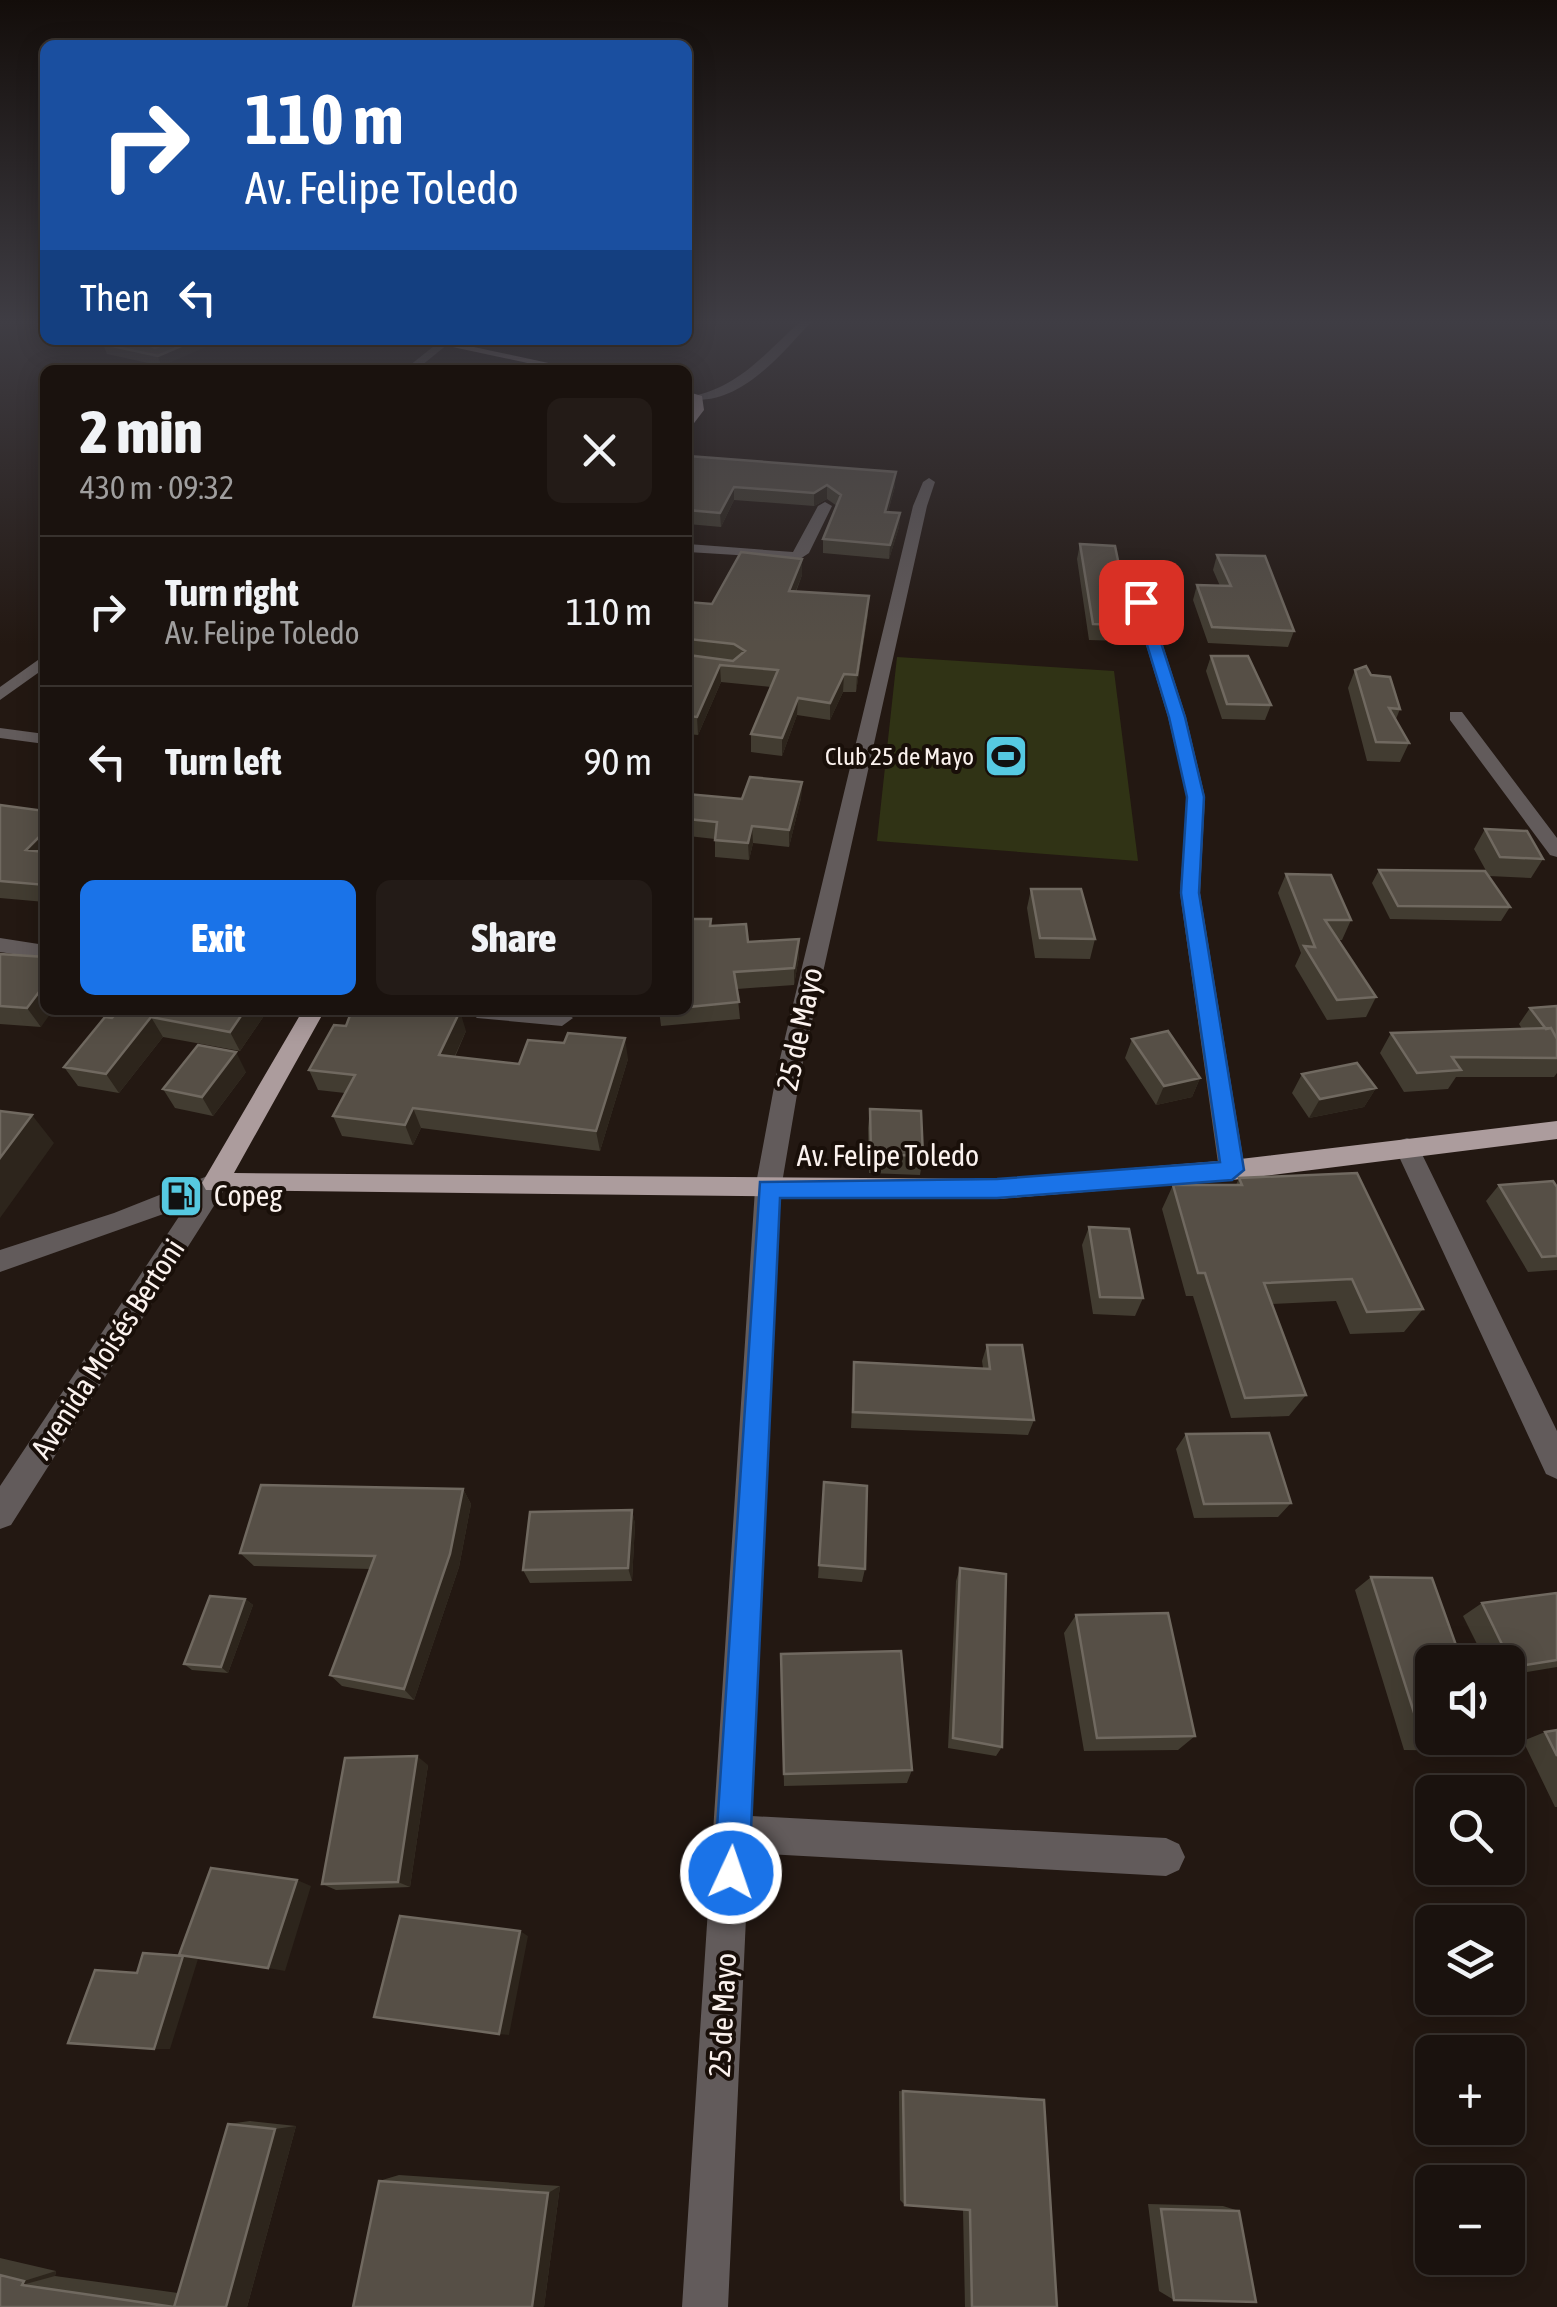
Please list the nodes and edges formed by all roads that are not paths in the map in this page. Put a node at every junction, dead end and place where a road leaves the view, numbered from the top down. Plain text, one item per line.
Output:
1 (929, 482) dead end
2 (825, 506) dead end
3 (692, 548) edge
4 (1141, 602) dead end
5 (40, 664) edge
6 (0, 695) edge
7 (1456, 716) dead end
8 (0, 733) edge
9 (40, 738) edge
10 (1557, 850) edge
11 (0, 945) edge
12 (40, 951) edge
13 (311, 1015) edge
14 (530, 1015) edge
15 (562, 1018) dead end
16 (1557, 1130) edge
17 (1407, 1148) junction
18 (1232, 1170) junction
19 (216, 1183) junction
20 (768, 1189) junction
21 (0, 1261) edge
22 (1557, 1464) edge
23 (0, 1514) edge
24 (734, 1834) junction
25 (1166, 1857) dead end
26 (705, 2307) edge

1 - 20 street, 25 de Mayo
2 - 3 street
4 - 18 street
5 - 6 street
7 - 10 street
8 - 9 street
11 - 12 street
13 - 19 main road
14 - 15 street
16 - 17 main road, Av. Felipe Toledo
17 - 18 main road, Av. Felipe Toledo
17 - 22 street
18 - 20 main road, Av. Felipe Toledo
19 - 20 main road, Av. Felipe Toledo
19 - 21 street
19 - 23 street, Avenida Moisés Bertoni
20 - 24 street, 25 de Mayo
24 - 25 street
24 - 26 street, 25 de Mayo

